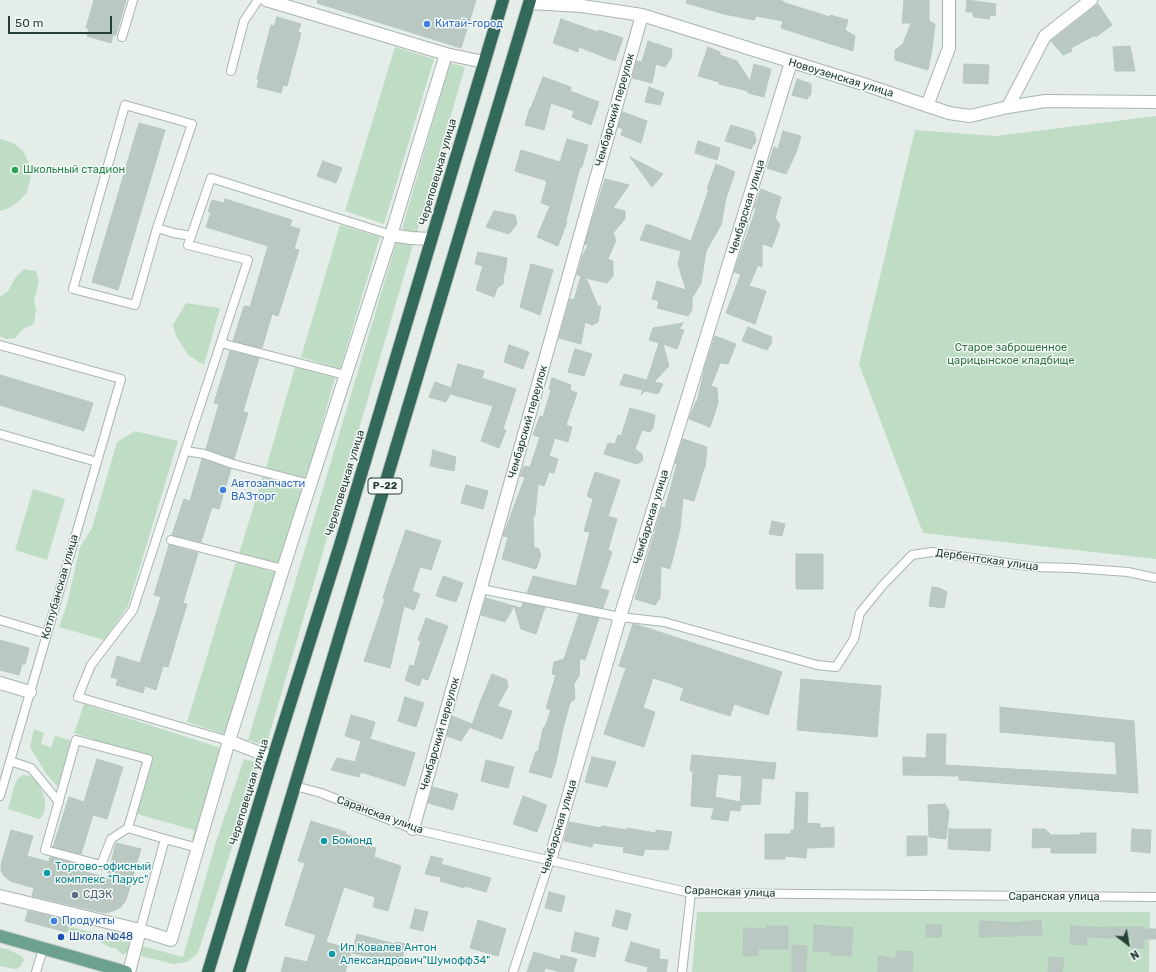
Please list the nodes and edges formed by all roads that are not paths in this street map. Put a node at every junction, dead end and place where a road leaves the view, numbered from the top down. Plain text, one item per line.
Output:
1 (133, 0) edge
2 (258, 0) edge
3 (266, 0) edge
4 (503, 0) edge
5 (949, 0) edge
6 (1091, 0) edge
7 (530, 1) edge
8 (642, 15) junction
9 (122, 36) dead end
10 (446, 54) junction
11 (484, 62) junction
12 (792, 62) junction
13 (231, 71) dead end
14 (1156, 102) edge
15 (926, 106) junction
16 (1008, 108) junction
17 (157, 228) junction
18 (391, 235) junction
19 (191, 236) junction
20 (431, 239) junction
21 (221, 343) junction
22 (0, 344) edge
23 (346, 375) junction
24 (0, 434) edge
25 (186, 451) junction
26 (97, 462) junction
27 (310, 484) junction
28 (171, 540) dead end
29 (283, 569) junction
30 (1156, 578) edge
31 (481, 589) junction
32 (620, 617) junction
33 (0, 620) edge
34 (47, 634) junction
35 (0, 683) edge
36 (30, 692) junction
37 (229, 741) junction
38 (273, 758) junction
39 (10, 761) junction
40 (295, 786) junction
41 (0, 796) edge
42 (59, 802) junction
43 (128, 828) junction
44 (413, 828) junction
45 (165, 839) junction
46 (198, 848) junction
47 (550, 860) junction
48 (691, 893) junction
49 (0, 896) edge
50 (1156, 897) edge
51 (140, 930) junction
52 (0, 936) edge
53 (43, 949) junction
54 (36, 972) edge
55 (126, 972) edge
56 (129, 972) edge
57 (208, 972) edge
58 (239, 972) edge
59 (513, 972) edge
60 (682, 972) edge

1 - 9 lane
2 - 13 lane
3 - 10 street
4 - 11 highway, Череповецкая улица / Р-22
5 - 15 street
6 - 16 street
7 - 8 street, Новоузенская улица
7 - 40 highway, Р-22
8 - 12 street, Новоузенская улица
8 - 31 street, Чембарский переулок
10 - 11 street
10 - 18 street
11 - 20 highway, Череповецкая улица / Р-22
12 - 15 street, Новоузенская улица
12 - 32 street, Чембарская улица
14 - 16 street, Новоузенская улица
15 - 16 street, Новоузенская улица
17 - 17 lane
17 - 19 lane
18 - 19 lane
18 - 20 street
18 - 23 street
19 - 21 lane
20 - 38 highway, Череповецкая улица / Р-22
21 - 23 lane
21 - 25 lane
22 - 26 lane, Котлубанская улица
23 - 27 street
24 - 26 lane
25 - 27 lane
25 - 37 lane
26 - 34 lane, Котлубанская улица
27 - 29 street
28 - 29 lane
29 - 37 street
30 - 32 lane, Дербентская улица
31 - 32 lane
31 - 44 street, Чембарский переулок
32 - 47 street, Чембарская улица
33 - 34 lane
34 - 36 lane, Котлубанская улица
35 - 36 street
36 - 39 lane, Котлубанская улица
37 - 38 street
37 - 46 street
38 - 57 highway, Череповецкая улица / Р-22
39 - 41 lane, Котлубанская улица
39 - 42 lane
40 - 44 lane, Саранская улица
40 - 58 highway, Р-22
42 - 43 lane
42 - 43 lane
43 - 45 lane
44 - 47 lane, Саранская улица
45 - 46 lane
45 - 51 lane
46 - 51 street
47 - 48 lane, Саранская улица
47 - 59 lane, Чембарская улица
48 - 50 lane, Саранская улица
48 - 60 lane
49 - 51 street
51 - 56 street
52 - 53 main road
53 - 54 lane
53 - 55 main road

